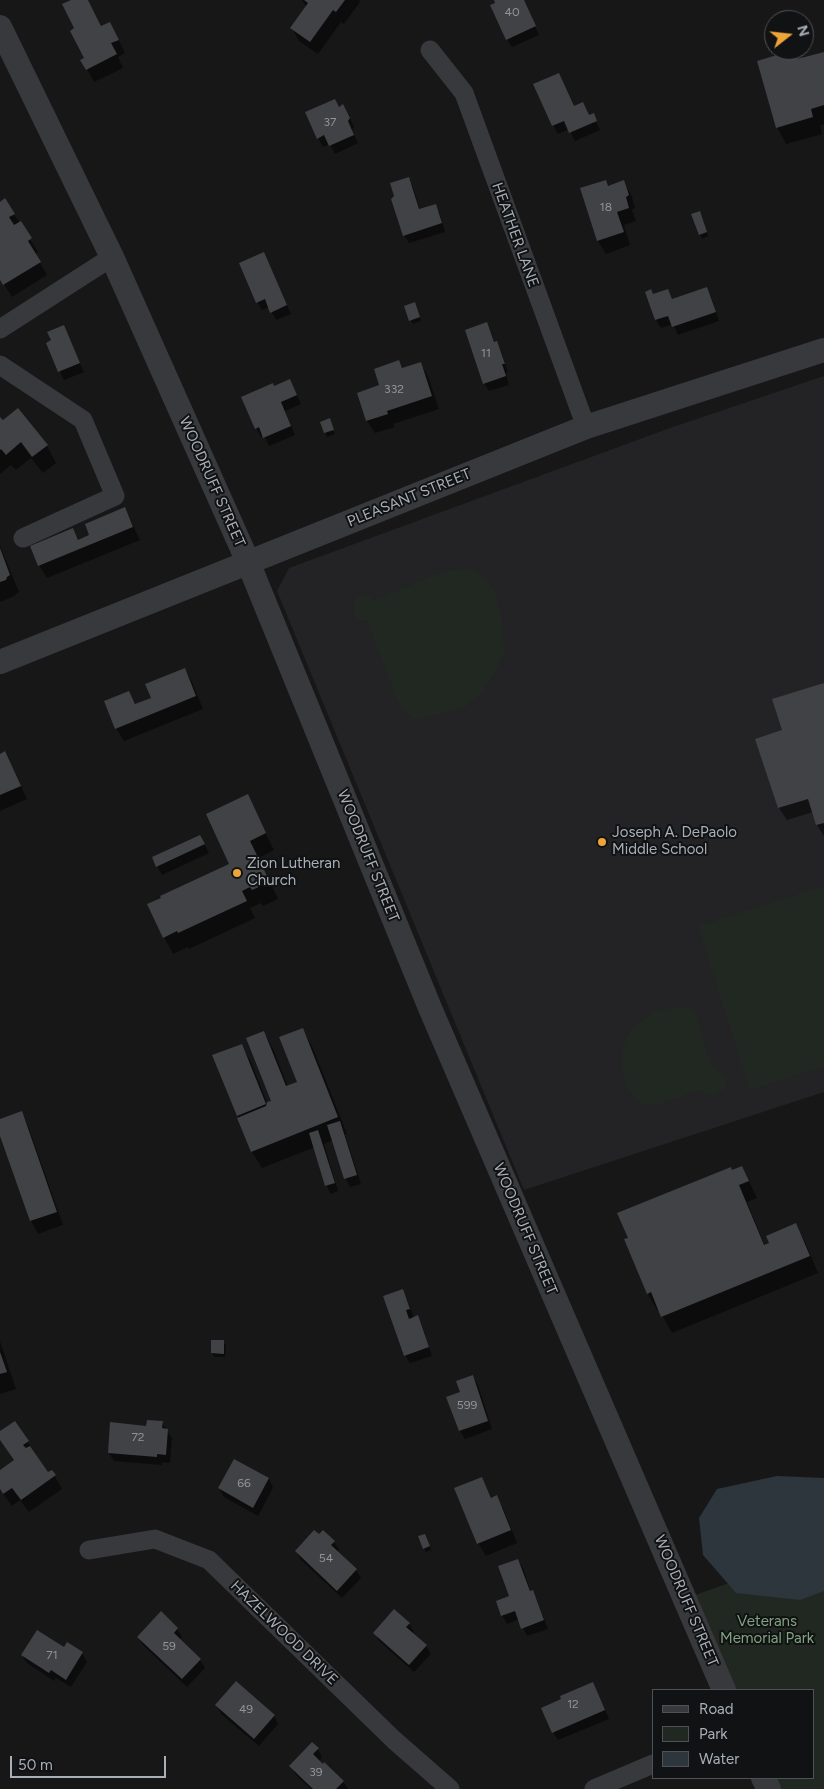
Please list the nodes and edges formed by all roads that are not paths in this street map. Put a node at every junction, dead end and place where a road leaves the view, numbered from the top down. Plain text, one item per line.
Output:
1 (0, 26) edge
2 (430, 50) dead end
3 (112, 256) junction
4 (0, 329) edge
5 (824, 350) edge
6 (0, 365) edge
7 (586, 428) junction
8 (23, 538) dead end
9 (248, 562) junction
10 (0, 662) edge
11 (89, 1550) dead end
12 (724, 1689) edge
13 (652, 1764) edge
14 (450, 1789) edge
15 (594, 1789) edge

1 - 3 street, WOODRUFF STREET
2 - 7 street, HEATHER LANE
3 - 4 street
3 - 9 street, WOODRUFF STREET
5 - 7 street, PLEASANT STREET
6 - 8 street
7 - 9 street, PLEASANT STREET
9 - 10 street, PLEASANT STREET
9 - 12 street, WOODRUFF STREET
11 - 14 street, HAZELWOOD DRIVE
13 - 15 street

